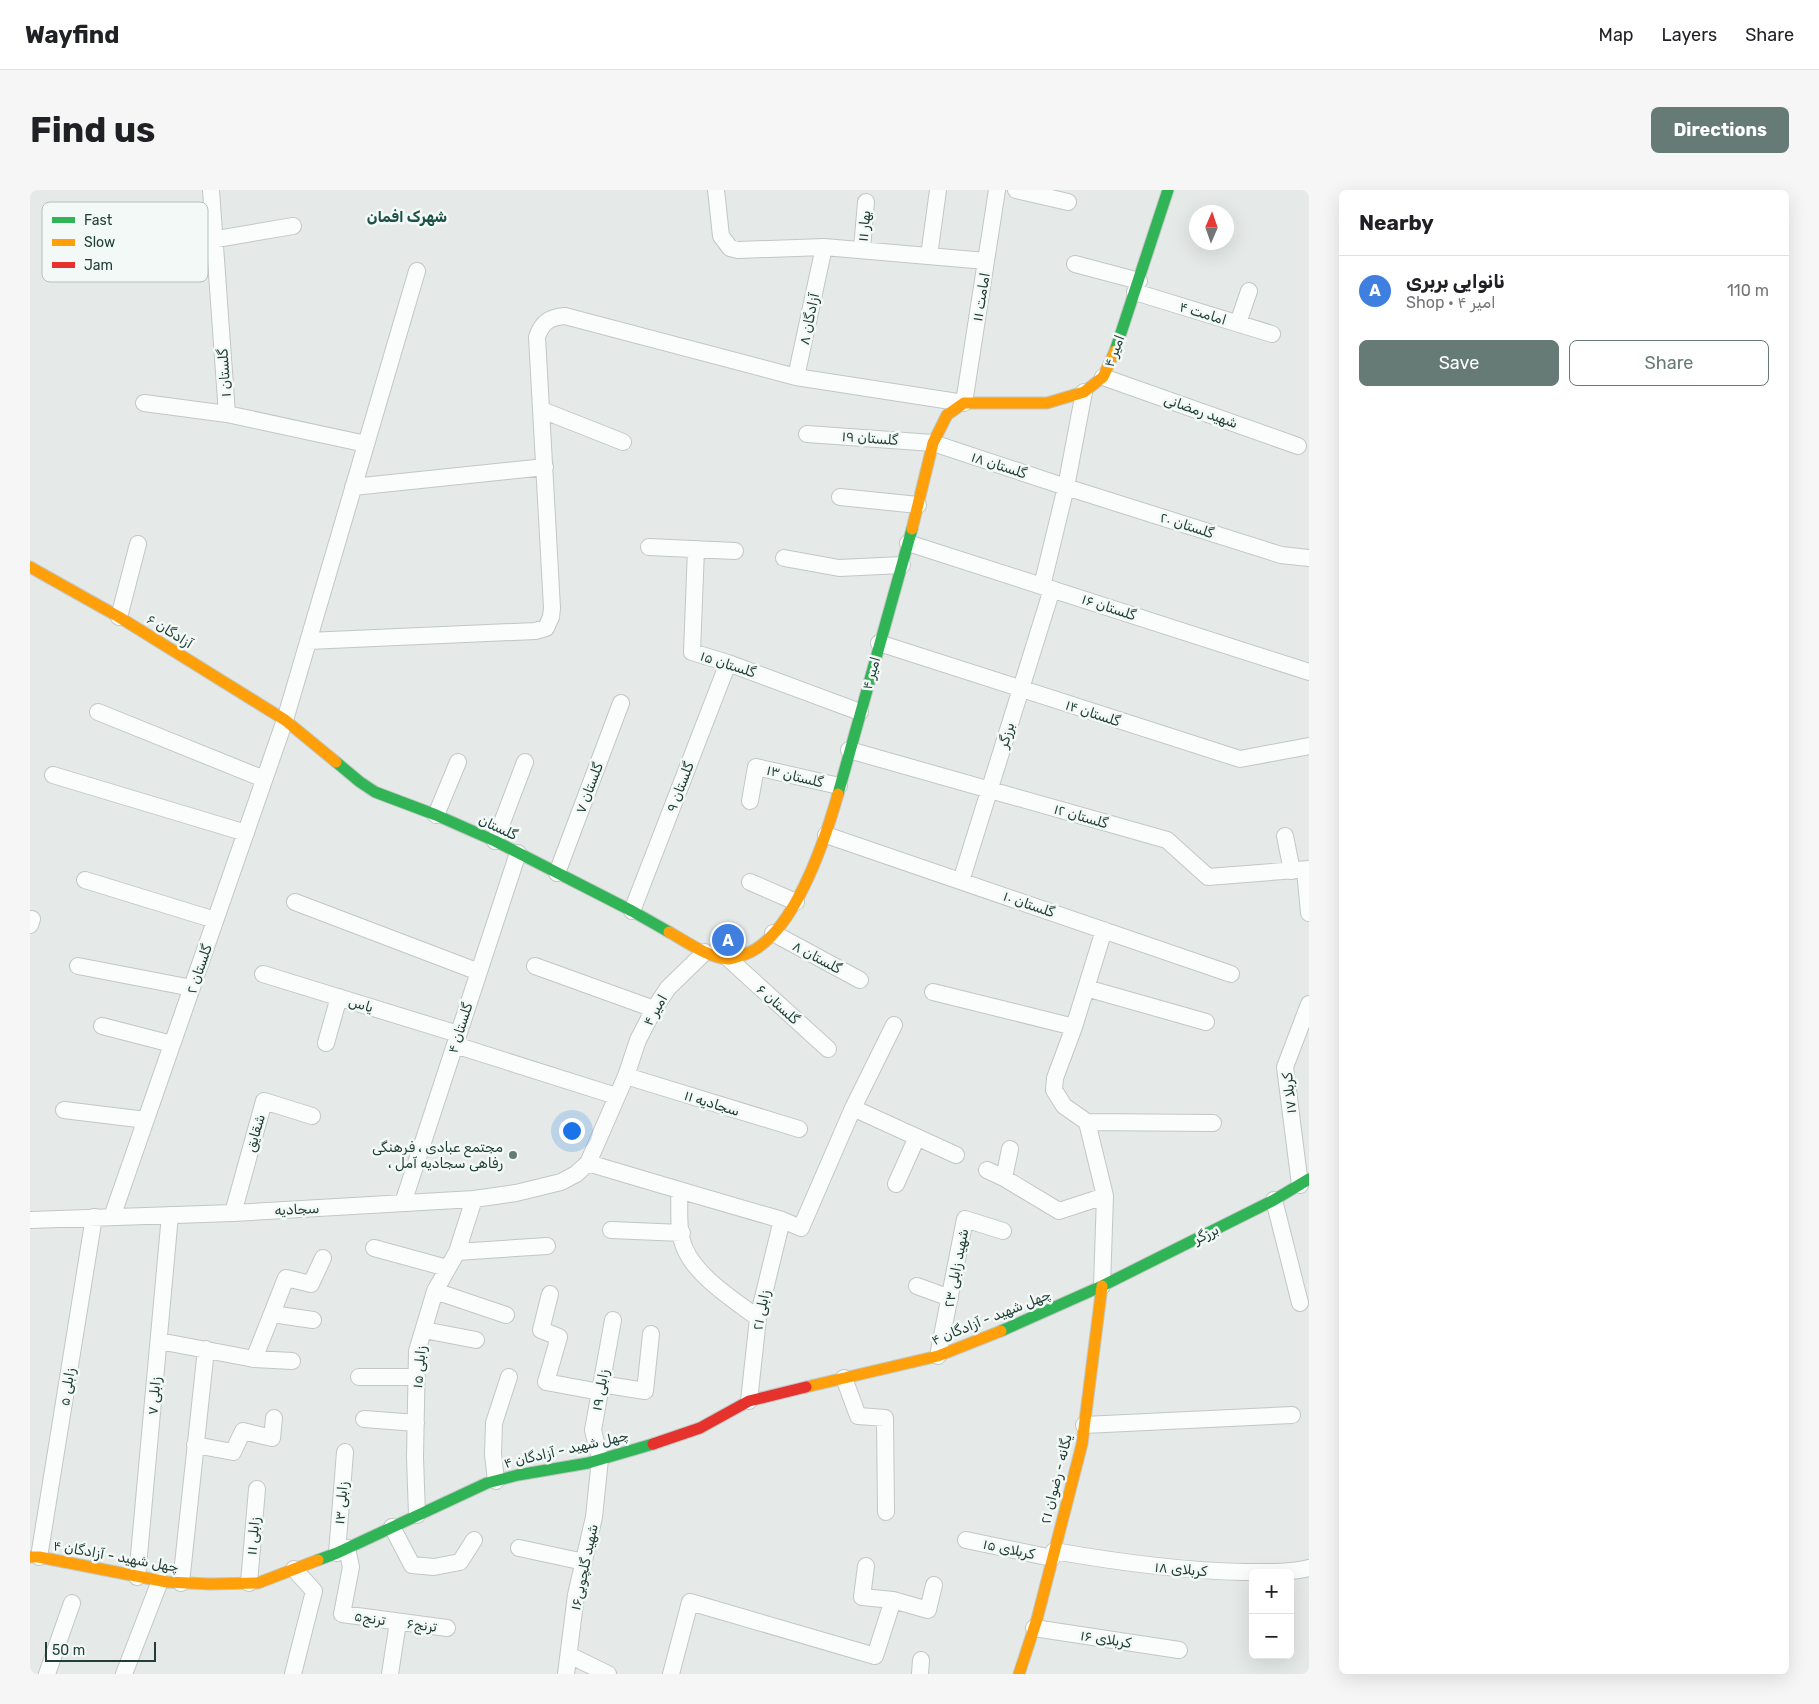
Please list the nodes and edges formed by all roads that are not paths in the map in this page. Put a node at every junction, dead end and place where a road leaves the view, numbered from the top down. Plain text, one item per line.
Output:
1 (211, 190) edge
2 (716, 190) edge
3 (938, 190) edge
4 (997, 190) edge
5 (1016, 190) edge
6 (1168, 190) edge
7 (866, 202) dead end
8 (1068, 202) dead end
9 (293, 226) dead end
10 (214, 240) junction
11 (208, 241) edge
12 (824, 247) junction
13 (862, 249) junction
14 (929, 256) junction
15 (986, 261) junction
16 (1075, 264) dead end
17 (417, 271) dead end
18 (1137, 286) junction
19 (1249, 291) dead end
20 (1238, 323) junction
21 (1272, 334) dead end
22 (796, 377) junction
23 (1103, 377) junction
24 (1084, 392) junction
25 (144, 403) dead end
26 (964, 403) junction
27 (542, 410) junction
28 (227, 414) junction
29 (807, 434) dead end
30 (623, 442) dead end
31 (933, 442) junction
32 (366, 444) junction
33 (1298, 446) dead end
34 (545, 467) junction
35 (353, 487) junction
36 (1066, 487) junction
37 (840, 497) dead end
38 (918, 505) junction
39 (908, 543) junction
40 (138, 544) dead end
41 (649, 547) dead end
42 (696, 549) junction
43 (735, 551) dead end
44 (784, 558) dead end
45 (1309, 558) edge
46 (902, 564) junction
47 (32, 570) edge
48 (1047, 587) junction
49 (119, 617) junction
50 (308, 640) junction
51 (880, 643) junction
52 (728, 662) junction
53 (1309, 672) edge
54 (1020, 690) junction
55 (621, 703) dead end
56 (98, 712) dead end
57 (860, 712) junction
58 (285, 720) junction
59 (1309, 746) edge
60 (849, 750) junction
61 (458, 762) dead end
62 (525, 762) dead end
63 (54, 775) dead end
64 (264, 778) junction
65 (839, 786) junction
66 (990, 790) junction
67 (750, 801) dead end
68 (436, 815) junction
69 (246, 832) junction
70 (826, 835) junction
71 (1286, 836) dead end
72 (496, 841) junction
73 (518, 853) junction
74 (1302, 870) edge
75 (557, 873) junction
76 (85, 880) dead end
77 (961, 881) junction
78 (750, 882) dead end
79 (294, 902) dead end
80 (796, 902) junction
81 (1309, 904) edge
82 (632, 911) junction
83 (215, 920) junction
84 (1104, 930) junction
85 (773, 933) junction
86 (705, 952) junction
87 (729, 959) junction
88 (78, 966) dead end
89 (535, 966) dead end
90 (479, 972) junction
91 (263, 974) dead end
92 (1231, 974) dead end
93 (860, 980) dead end
94 (192, 988) junction
95 (1086, 988) junction
96 (933, 992) dead end
97 (338, 997) junction
98 (1309, 1004) edge
99 (654, 1008) junction
100 (1206, 1022) dead end
101 (894, 1025) dead end
102 (102, 1026) dead end
103 (1074, 1027) junction
104 (457, 1040) junction
105 (326, 1043) dead end
106 (172, 1044) junction
107 (828, 1049) dead end
108 (626, 1076) junction
109 (616, 1096) junction
110 (853, 1108) junction
111 (64, 1110) dead end
112 (312, 1116) dead end
113 (146, 1120) junction
114 (1087, 1122) junction
115 (1213, 1122) dead end
116 (799, 1129) dead end
117 (916, 1137) junction
118 (1010, 1150) dead end
119 (956, 1155) dead end
120 (588, 1162) junction
121 (987, 1170) dead end
122 (1004, 1178) junction
123 (561, 1182) joint
124 (1305, 1182) edge
125 (896, 1184) dead end
126 (680, 1190) junction
127 (1105, 1196) junction
128 (474, 1199) junction
129 (1274, 1200) junction
130 (403, 1203) junction
131 (233, 1213) junction
132 (170, 1215) junction
133 (112, 1216) junction
134 (94, 1217) junction
135 (30, 1220) edge
136 (782, 1220) junction
137 (611, 1230) dead end
138 (1003, 1231) dead end
139 (682, 1233) junction
140 (546, 1246) dead end
141 (374, 1248) dead end
142 (457, 1252) junction
143 (323, 1258) dead end
144 (447, 1268) junction
145 (917, 1286) dead end
146 (1102, 1286) junction
147 (435, 1291) junction
148 (550, 1294) dead end
149 (950, 1298) junction
150 (1300, 1303) dead end
151 (272, 1314) junction
152 (506, 1315) dead end
153 (758, 1318) junction
154 (313, 1320) dead end
155 (612, 1320) dead end
156 (424, 1330) junction
157 (651, 1334) dead end
158 (476, 1340) dead end
159 (158, 1341) junction
160 (206, 1349) junction
161 (938, 1356) junction
162 (254, 1359) junction
163 (292, 1361) dead end
164 (359, 1377) dead end
165 (417, 1377) junction
166 (508, 1377) dead end
167 (844, 1378) junction
168 (600, 1388) junction
169 (749, 1401) junction
170 (1292, 1415) dead end
171 (274, 1418) dead end
172 (364, 1419) dead end
173 (416, 1423) junction
174 (1084, 1425) junction
175 (196, 1445) junction
176 (345, 1452) dead end
177 (600, 1459) junction
178 (496, 1480) junction
179 (256, 1489) dead end
180 (886, 1512) dead end
181 (417, 1515) junction
182 (392, 1527) junction
183 (474, 1540) dead end
184 (966, 1540) dead end
185 (520, 1548) dead end
186 (342, 1551) junction
187 (1053, 1555) junction
188 (35, 1557) edge
189 (584, 1562) junction
190 (866, 1566) dead end
191 (1309, 1568) edge
192 (294, 1569) junction
193 (137, 1576) junction
194 (160, 1581) junction
195 (181, 1583) junction
196 (248, 1583) junction
197 (934, 1585) dead end
198 (893, 1600) junction
199 (72, 1603) dead end
200 (342, 1614) joint
201 (398, 1622) junction
202 (447, 1628) dead end
203 (1034, 1628) junction
204 (1179, 1650) dead end
205 (569, 1655) junction
206 (127, 1673) edge
207 (47, 1674) edge
208 (293, 1674) edge
209 (390, 1674) edge
210 (566, 1674) edge
211 (608, 1674) edge
212 (671, 1674) edge
213 (1019, 1674) edge

1 - 10 street, گلستان ۱
2 - 12 street
3 - 14 street
4 - 15 street, امامت ۱۱
5 - 8 street
6 - 18 street, امیر ۴
7 - 13 street, بهار ۱۱
9 - 10 street
10 - 11 street
10 - 28 street, گلستان ۱
12 - 13 street
12 - 22 street, آزادگان ۸
13 - 14 street
14 - 15 street
15 - 26 street, امامت ۱۱
16 - 18 street, امامت ۴
17 - 32 street
18 - 20 street, امامت ۴
18 - 23 street, امیر ۴
19 - 20 street
20 - 21 street, امامت ۴
22 - 26 street
22 - 27 street
23 - 24 street, امیر ۴
23 - 33 street, شهید رمضانی
24 - 26 street, امیر ۴
24 - 36 street, برزگر
25 - 28 street
26 - 31 street, امیر ۴
27 - 30 street
27 - 34 street
28 - 32 street, گلستان ۱
29 - 31 street, گلستان ۱۹
31 - 36 street, گلستان ۱۸
31 - 38 street, امیر ۴
32 - 35 street
34 - 35 street
34 - 50 street
35 - 50 street
36 - 45 street, گلستان ۲۰
36 - 48 street, برزگر
37 - 38 street
38 - 39 street, امیر ۴
39 - 46 street, امیر ۴
39 - 48 street, گلستان ۱۶
40 - 49 street
41 - 42 street
42 - 43 street
42 - 52 street, گلستان ۱۵
44 - 46 street
46 - 51 street, امیر ۴
47 - 49 street, آزادگان ۶
48 - 53 street, گلستان ۱۶
48 - 54 street, برزگر
49 - 58 street, آزادگان ۶
50 - 58 street
51 - 54 street, گلستان ۱۴
51 - 57 street, امیر ۴
52 - 57 street, گلستان ۱۵
52 - 82 street, گلستان ۹
54 - 59 street, گلستان ۱۴
54 - 66 street, برزگر
55 - 75 street, گلستان ۷
56 - 64 street
57 - 60 street, امیر ۴
58 - 64 street, گلستان ۲
58 - 68 street, گلستان
60 - 65 street, امیر ۴
60 - 66 street, گلستان ۱۲
61 - 68 street
62 - 72 street
63 - 69 street
64 - 69 street, گلستان ۲
65 - 67 street, گلستان ۱۳
65 - 70 street, امیر ۴
66 - 74 street, گلستان ۱۲
66 - 77 street, برزگر
68 - 72 street, گلستان
69 - 83 street, گلستان ۲
70 - 77 street, گلستان ۱۰
70 - 80 street, امیر ۴
71 - 74 street
72 - 73 street, گلستان
73 - 75 street, گلستان
73 - 90 street, گلستان ۴
74 - 81 street
75 - 82 street, گلستان
76 - 83 street
77 - 84 street, گلستان ۱۰
78 - 80 street
79 - 90 street
80 - 85 street, امیر ۴
82 - 86 street, گلستان
83 - 94 street, گلستان ۲
84 - 92 street, گلستان ۱۰
84 - 95 street
85 - 87 street, امیر ۴
85 - 93 street, گلستان ۸
86 - 87 street
86 - 99 street, امیر ۴
87 - 107 street, گلستان ۶
88 - 94 street
89 - 99 street
90 - 104 street, گلستان ۴
91 - 97 street, یاس
94 - 106 street, گلستان ۲
95 - 100 street
95 - 103 street
96 - 103 street
97 - 104 street, یاس
97 - 105 street
98 - 124 street, کربلا ۱۷
99 - 108 street, امیر ۴
101 - 110 street
102 - 106 street
103 - 114 street
104 - 109 street, یاس
104 - 130 street, گلستان ۴
106 - 113 street, گلستان ۲
108 - 109 street, امیر ۴
108 - 116 street, سجادیه ۱۱
109 - 120 street, امیر ۴
110 - 117 street
110 - 136 street
111 - 113 street
112 - 131 street, شقایق
113 - 133 street, گلستان ۲
114 - 115 street
114 - 127 street
117 - 119 street
117 - 125 street
118 - 122 street
120 - 123 street, امیر ۴
120 - 126 street
121 - 122 street
122 - 127 street
123 - 128 street, سجادیه
124 - 129 street, برزگر
126 - 136 street
126 - 139 street
127 - 146 street
128 - 130 street, سجادیه
128 - 142 street, زابلی ۱۵
129 - 146 street, برزگر
129 - 150 street
130 - 131 street, سجادیه
131 - 132 street, سجادیه
132 - 133 street, سجادیه
132 - 159 street, زابلی ۷
133 - 134 street, سجادیه
134 - 135 street, سجادیه
134 - 188 street, زابلی ۵
136 - 153 street, زابلی ۲۱
137 - 139 street
138 - 149 street, شهید زابلی ۲۳
139 - 153 street
140 - 142 street
141 - 144 street
142 - 144 street, زابلی ۱۵
143 - 151 street
144 - 147 street, زابلی ۱۵
145 - 149 street
146 - 161 street, چهل شهید - آزادگان ۴
146 - 174 street, یگانه - رضوان ۲۱
147 - 152 street
147 - 156 street, زابلی ۱۵
148 - 168 street
149 - 161 street, شهید زابلی ۲۳
151 - 154 street
151 - 162 street
153 - 169 street, زابلی ۲۱
155 - 168 street, زابلی ۱۹
156 - 158 street
156 - 165 street, زابلی ۱۵
157 - 168 street
159 - 160 street
159 - 193 street, زابلی ۷
160 - 162 street
160 - 175 street
161 - 167 street, چهل شهید - آزادگان ۴
162 - 163 street
164 - 165 street
165 - 173 street, زابلی ۱۵
166 - 178 street
167 - 169 street, چهل شهید - آزادگان ۴
167 - 180 street
168 - 177 street, زابلی ۱۹
169 - 177 street, چهل شهید - آزادگان ۴
170 - 174 street
171 - 175 street
172 - 173 street
173 - 181 street, زابلی ۱۵
174 - 187 street, یگانه - رضوان ۲۱
175 - 195 street
176 - 186 street, زابلی ۱۳
177 - 178 street, چهل شهید - آزادگان ۴
177 - 189 street, شهید گلچوبی۱۶
178 - 181 street, چهل شهید - آزادگان ۴
179 - 196 street, زابلی ۱۱
181 - 182 street, چهل شهید - آزادگان ۴
182 - 183 street
182 - 186 street, چهل شهید - آزادگان ۴
184 - 187 street, کربلای ۱۵
185 - 189 street
186 - 192 street, چهل شهید - آزادگان ۴
186 - 200 street, زابلی ۱۳
187 - 191 street, کربلای ۱۸
187 - 203 street, یگانه - رضوان ۲۱
188 - 193 street, چهل شهید - آزادگان ۴
189 - 205 street, شهید گلچوبی۱۶
190 - 198 street
192 - 196 street, چهل شهید - آزادگان ۴
192 - 208 street
193 - 194 street, چهل شهید - آزادگان ۴
194 - 195 street, چهل شهید - آزادگان ۴
194 - 206 street
195 - 196 street, چهل شهید - آزادگان ۴
197 - 198 street
198 - 212 street
199 - 207 street
200 - 201 street, ترنج۵
201 - 202 street, ترنج۶
201 - 209 street
203 - 204 street, کربلای ۱۶
203 - 213 street, یگانه - رضوان ۲۱
205 - 210 street, شهید گلچوبی۱۶
205 - 211 street

